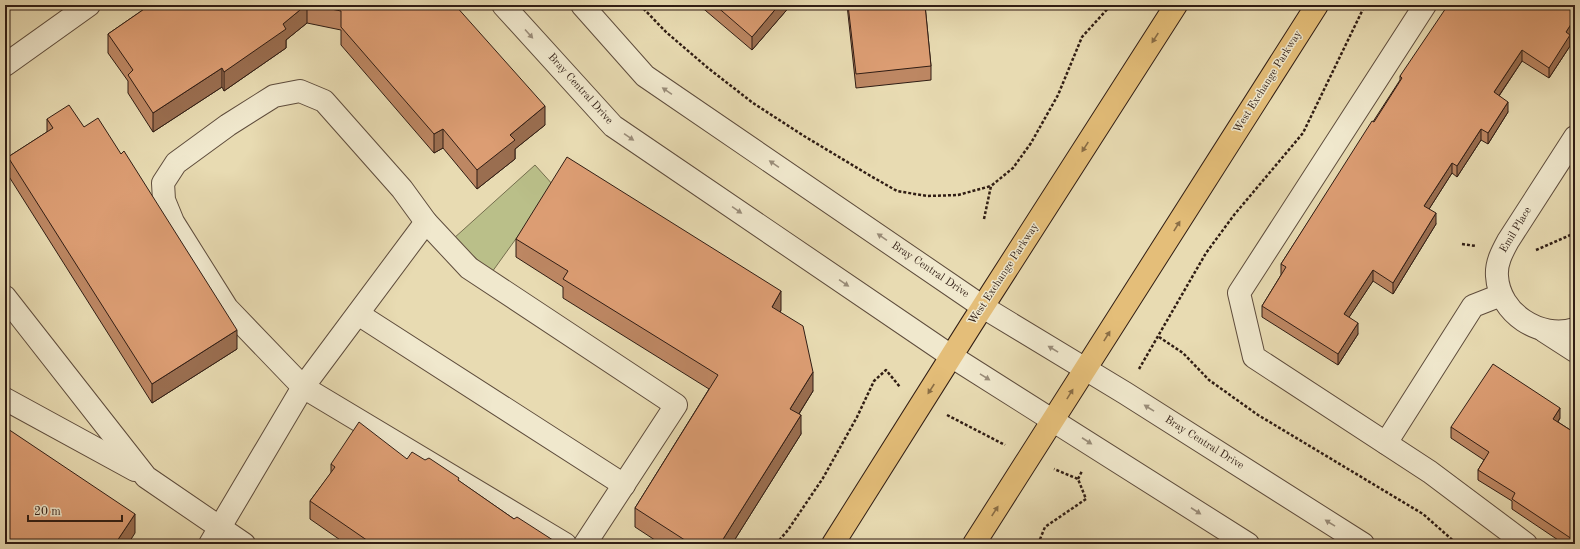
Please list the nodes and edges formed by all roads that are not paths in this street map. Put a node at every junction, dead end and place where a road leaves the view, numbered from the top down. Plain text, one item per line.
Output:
1 (89, 5) edge
2 (503, 5) edge
3 (582, 5) edge
4 (1176, 5) edge
5 (1317, 5) edge
6 (1426, 5) edge
7 (5, 65) edge
8 (1575, 137) edge
9 (426, 222) junction
10 (1501, 295) junction
11 (5, 297) edge
12 (983, 307) junction
13 (358, 314) junction
14 (1539, 328) junction
15 (1575, 329) edge
16 (1575, 351) edge
17 (952, 356) junction
18 (1086, 369) junction
19 (303, 387) junction
20 (5, 399) edge
21 (1054, 420) junction
22 (1386, 443) junction
23 (144, 474) junction
24 (624, 485) junction
25 (852, 513) junction
26 (215, 536) edge
27 (244, 544) edge
28 (565, 544) edge
29 (585, 544) edge
30 (821, 544) edge
31 (833, 544) edge
32 (846, 544) edge
33 (974, 544) edge
34 (1248, 544) edge
35 (1363, 544) edge
36 (1526, 544) edge

1 - 7 street
2 -> 17 street, Bray Central Drive
12 -> 3 street, Bray Central Drive
4 -> 12 main road, West Exchange Parkway
18 -> 5 main road, West Exchange Parkway
6 - 22 street
8 - 10 street, Emil Place
9 - 13 street
9 - 19 street
9 - 24 street
10 - 14 street, Emil Place
10 - 22 street
11 - 23 street
12 - 17 main road, West Exchange Parkway
18 -> 12 street, Bray Central Drive
13 - 19 street
13 - 24 street
14 - 15 street, Emil Place
14 - 16 street
17 -> 21 street, Bray Central Drive
17 -> 25 main road, West Exchange Parkway
21 -> 18 main road, West Exchange Parkway
35 -> 18 street, Bray Central Drive
19 - 26 street
19 - 28 street
20 - 23 street
33 -> 21 main road, West Exchange Parkway
21 -> 34 street, Bray Central Drive
22 - 36 street
23 - 26 street
24 - 29 street
25 - 30 street
25 - 31 main road, West Exchange Parkway
25 - 32 main road
26 - 27 street

